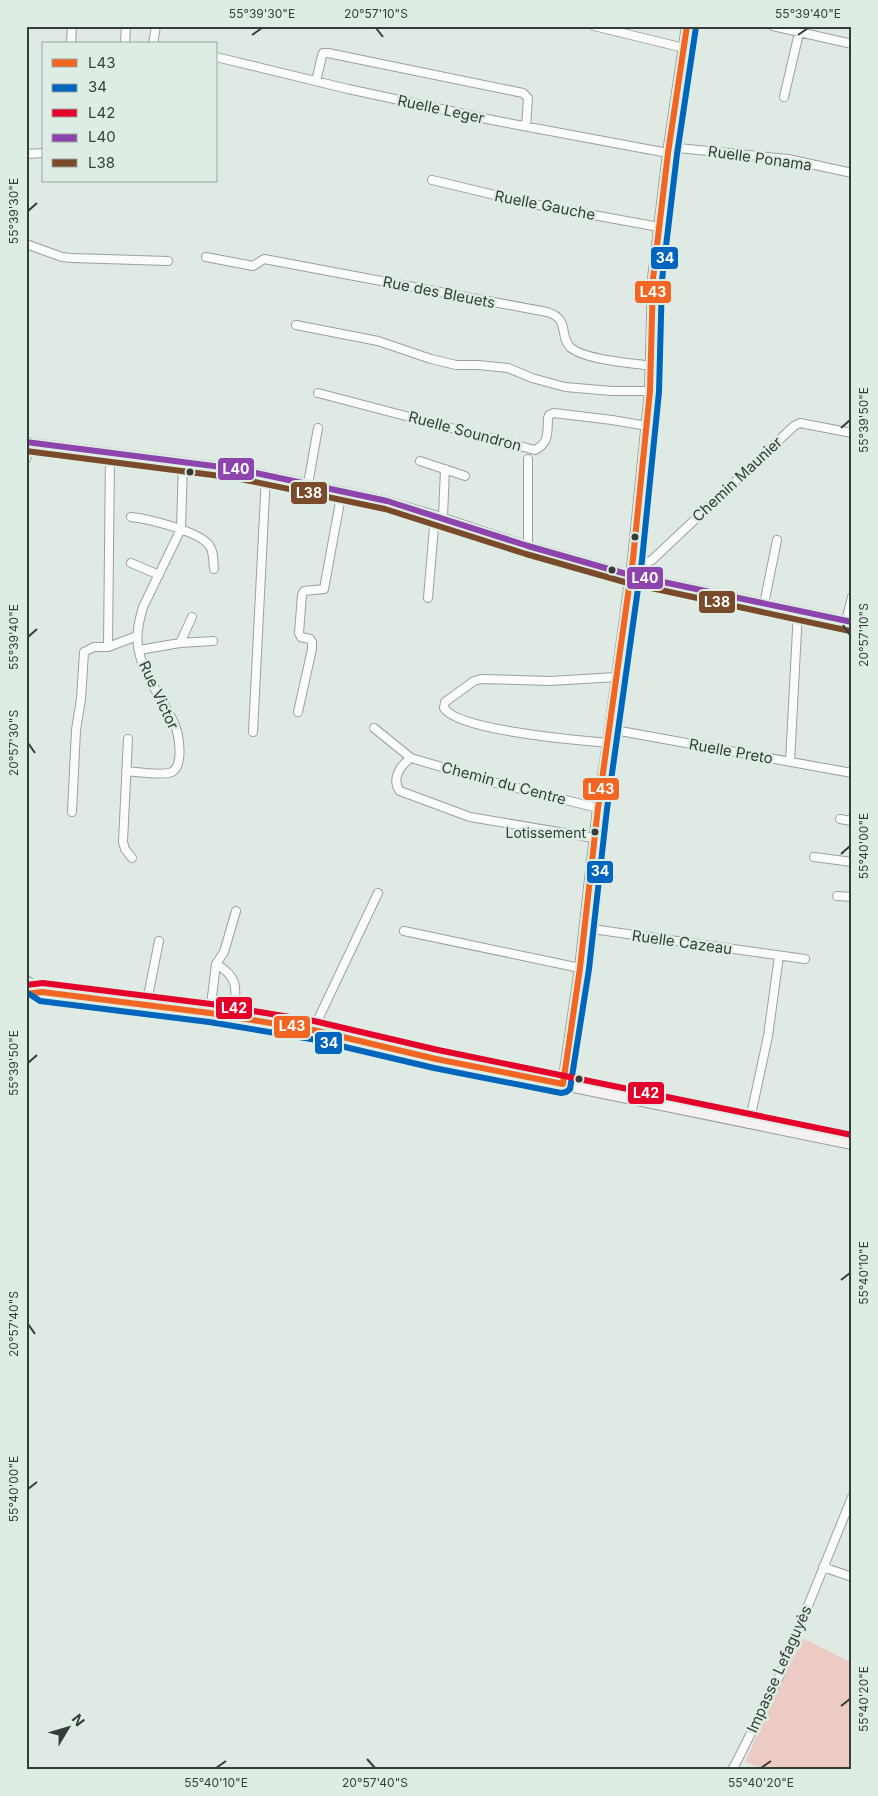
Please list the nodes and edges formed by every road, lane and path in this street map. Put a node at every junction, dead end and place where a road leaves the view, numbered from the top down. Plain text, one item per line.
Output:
1 (72, 26) edge
2 (126, 26) edge
3 (156, 26) edge
4 (594, 26) edge
5 (687, 26) edge
6 (773, 26) edge
7 (799, 33) junction
8 (71, 42) edge
9 (125, 42) edge
10 (153, 42) edge
11 (852, 44) edge
12 (684, 48) junction
13 (218, 57) edge
14 (316, 81) junction
15 (784, 97) dead end
16 (526, 126) junction
17 (668, 150) junction
18 (42, 153) edge
19 (26, 154) edge
20 (852, 173) edge
21 (432, 180) dead end
22 (659, 227) junction
23 (26, 244) edge
24 (206, 257) dead end
25 (168, 261) dead end
26 (296, 325) dead end
27 (651, 366) junction
28 (650, 391) junction
29 (318, 393) dead end
30 (647, 426) junction
31 (318, 428) dead end
32 (852, 433) edge
33 (28, 442) edge
34 (110, 453) junction
35 (26, 459) edge
36 (528, 459) dead end
37 (420, 461) dead end
38 (183, 462) junction
39 (445, 469) junction
40 (266, 475) junction
41 (465, 476) dead end
42 (308, 484) junction
43 (342, 492) junction
44 (439, 516) junction
45 (132, 517) dead end
46 (181, 529) junction
47 (777, 540) dead end
48 (528, 546) junction
49 (633, 559) junction
50 (131, 563) dead end
51 (214, 568) dead end
52 (159, 575) junction
53 (630, 575) junction
54 (852, 597) edge
55 (428, 598) dead end
56 (764, 604) junction
57 (798, 611) junction
58 (192, 617) dead end
59 (849, 622) edge
60 (137, 636) junction
61 (213, 640) dead end
62 (180, 643) junction
63 (108, 647) junction
64 (139, 650) junction
65 (616, 677) junction
66 (298, 712) dead end
67 (374, 728) dead end
68 (610, 729) junction
69 (254, 732) dead end
70 (128, 739) dead end
71 (608, 743) junction
72 (411, 758) junction
73 (790, 762) junction
74 (126, 771) junction
75 (852, 773) edge
76 (598, 808) junction
77 (72, 812) dead end
78 (840, 820) dead end
79 (852, 820) edge
80 (594, 838) junction
81 (814, 857) dead end
82 (132, 858) dead end
83 (852, 862) edge
84 (378, 893) dead end
85 (836, 896) dead end
86 (852, 897) edge
87 (236, 911) dead end
88 (585, 928) junction
89 (404, 931) dead end
90 (159, 940) dead end
91 (779, 956) junction
92 (805, 960) dead end
93 (216, 964) junction
94 (580, 968) junction
95 (26, 981) edge
96 (42, 992) junction
97 (26, 994) edge
98 (146, 1006) junction
99 (210, 1012) junction
100 (233, 1017) junction
101 (314, 1030) junction
102 (563, 1084) junction
103 (749, 1124) junction
104 (852, 1144) edge
105 (852, 1497) edge
106 (823, 1567) junction
107 (852, 1577) edge
108 (732, 1770) edge

1 - 8 street
2 - 9 street
3 - 10 street
4 - 12 street
5 - 12 street
6 - 7 street
7 - 11 street
7 - 15 street
12 - 17 street
13 - 14 street, Ruelle Leger
14 - 16 street, Ruelle Leger
14 - 16 street
16 - 17 street, Ruelle Leger
17 - 20 street, Ruelle Ponama
17 - 22 street
18 - 19 street
21 - 22 street, Ruelle Gauche
22 - 27 street
23 - 25 street
24 - 27 street, Rue des Bleuets
26 - 28 street
27 - 28 street
28 - 30 street
29 - 30 street, Ruelle Soundron
30 - 49 street
31 - 42 street
32 - 49 street, Chemin Maunier
33 - 34 street
33 - 35 street
34 - 38 street
34 - 63 street
36 - 48 street
37 - 39 street
38 - 40 street
38 - 46 street, Rue Victor
39 - 41 street
39 - 44 street
40 - 42 street
40 - 69 street
42 - 43 street
43 - 44 street
43 - 66 street
44 - 48 street
44 - 55 street
45 - 46 street
46 - 51 street
46 - 52 street, Rue Victor
47 - 56 street
48 - 53 street
49 - 53 street
50 - 52 street
52 - 60 street, Rue Victor
53 - 56 street
53 - 65 street
54 - 59 street
56 - 57 street
57 - 59 street
57 - 73 street
58 - 62 street
60 - 63 street
60 - 64 street, Rue Victor
61 - 62 street
62 - 64 street
63 - 77 street
64 - 74 street, Rue Victor
65 - 68 street
65 - 71 street
67 - 72 street, Chemin du Centre
68 - 71 street
68 - 73 street, Ruelle Preto
70 - 74 street
71 - 76 street
72 - 76 street, Chemin du Centre
72 - 80 street
73 - 75 street, Ruelle Preto
74 - 82 street
76 - 80 street
78 - 79 street
80 - 88 street
81 - 83 street
84 - 101 street
85 - 86 street
87 - 93 street
88 - 91 street, Ruelle Cazeau
88 - 94 street
89 - 94 street
90 - 98 street
91 - 92 street, Ruelle Cazeau
91 - 103 street
93 - 99 street
93 - 100 street
94 - 102 street
95 - 96 street
96 - 97 street
96 - 98 street
98 - 99 street
99 - 100 street
100 - 101 street
101 - 102 street
102 - 103 street
103 - 104 street
105 - 106 street, Impasse Lefaguyès
106 - 107 street
106 - 108 street, Impasse Lefaguyès

